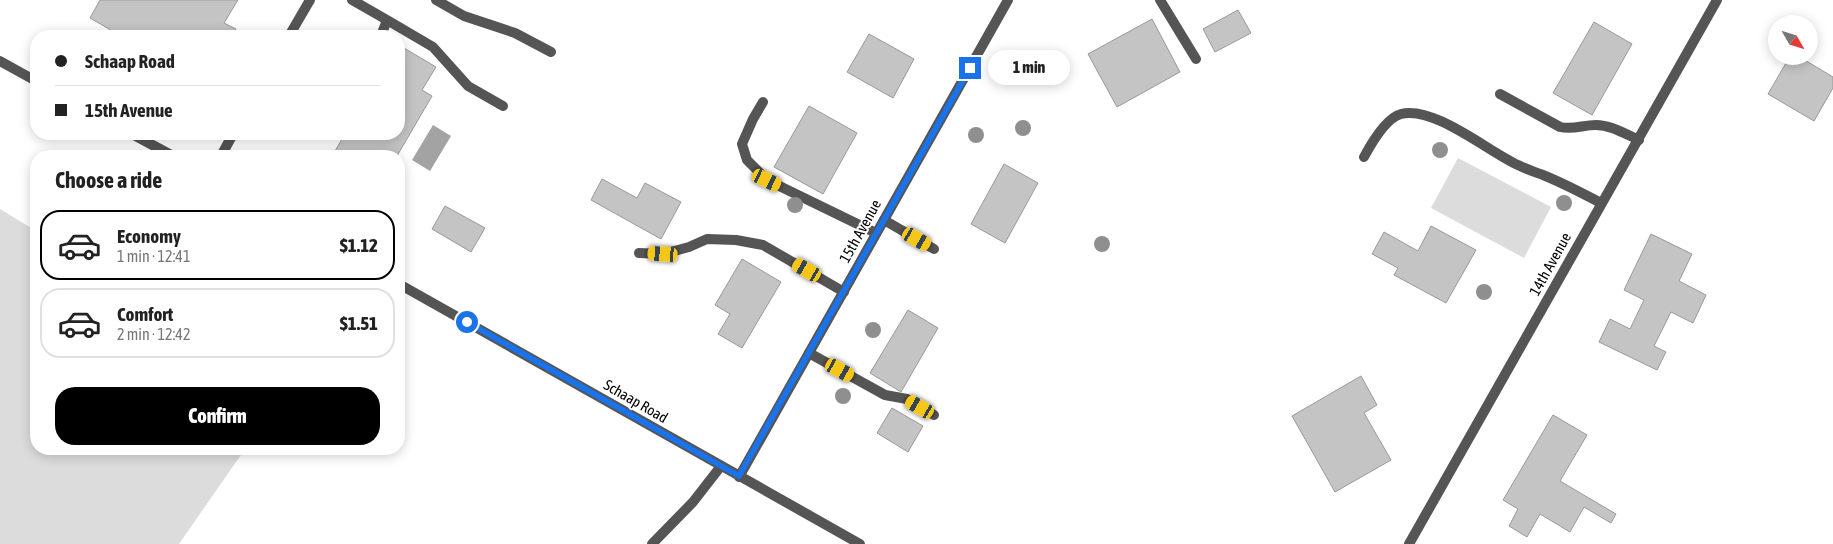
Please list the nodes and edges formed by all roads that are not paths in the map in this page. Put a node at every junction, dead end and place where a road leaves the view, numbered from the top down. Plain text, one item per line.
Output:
1 (310, 0) edge
2 (352, 0) edge
3 (436, 0) edge
4 (1008, 0) edge
5 (1160, 0) edge
6 (1717, 0) edge
7 (387, 20) junction
8 (292, 30) edge
9 (383, 30) edge
10 (404, 30) edge
11 (405, 31) edge
12 (551, 52) dead end
13 (1196, 59) dead end
14 (0, 61) edge
15 (30, 78) edge
16 (1500, 94) dead end
17 (762, 102) dead end
18 (503, 106) dead end
19 (143, 140) edge
20 (1638, 140) junction
21 (162, 150) edge
22 (1364, 156) dead end
23 (1602, 203) junction
24 (884, 220) junction
25 (876, 234) junction
26 (934, 249) dead end
27 (638, 253) dead end
28 (405, 287) edge
29 (844, 292) junction
30 (809, 353) junction
31 (934, 415) dead end
32 (721, 466) junction
33 (739, 476) junction
34 (652, 544) edge
35 (860, 544) edge
36 (1409, 544) edge

1 - 8 street
2 - 7 street
3 - 12 street
4 - 24 street, 15th Avenue
5 - 13 street
6 - 20 street, 14th Avenue
7 - 9 street
7 - 10 street
11 - 18 street
14 - 15 street
16 - 20 street
17 - 25 street
19 - 21 street
20 - 23 street, 14th Avenue
22 - 23 street
23 - 36 street, 14th Avenue
24 - 25 street, 15th Avenue
24 - 26 street
25 - 29 street, 15th Avenue
27 - 29 street
28 - 32 street, Schaap Road
29 - 30 street, 15th Avenue
30 - 31 street
30 - 33 street, 15th Avenue
32 - 33 street, Schaap Road
32 - 34 street
33 - 35 street, Schaap Road

